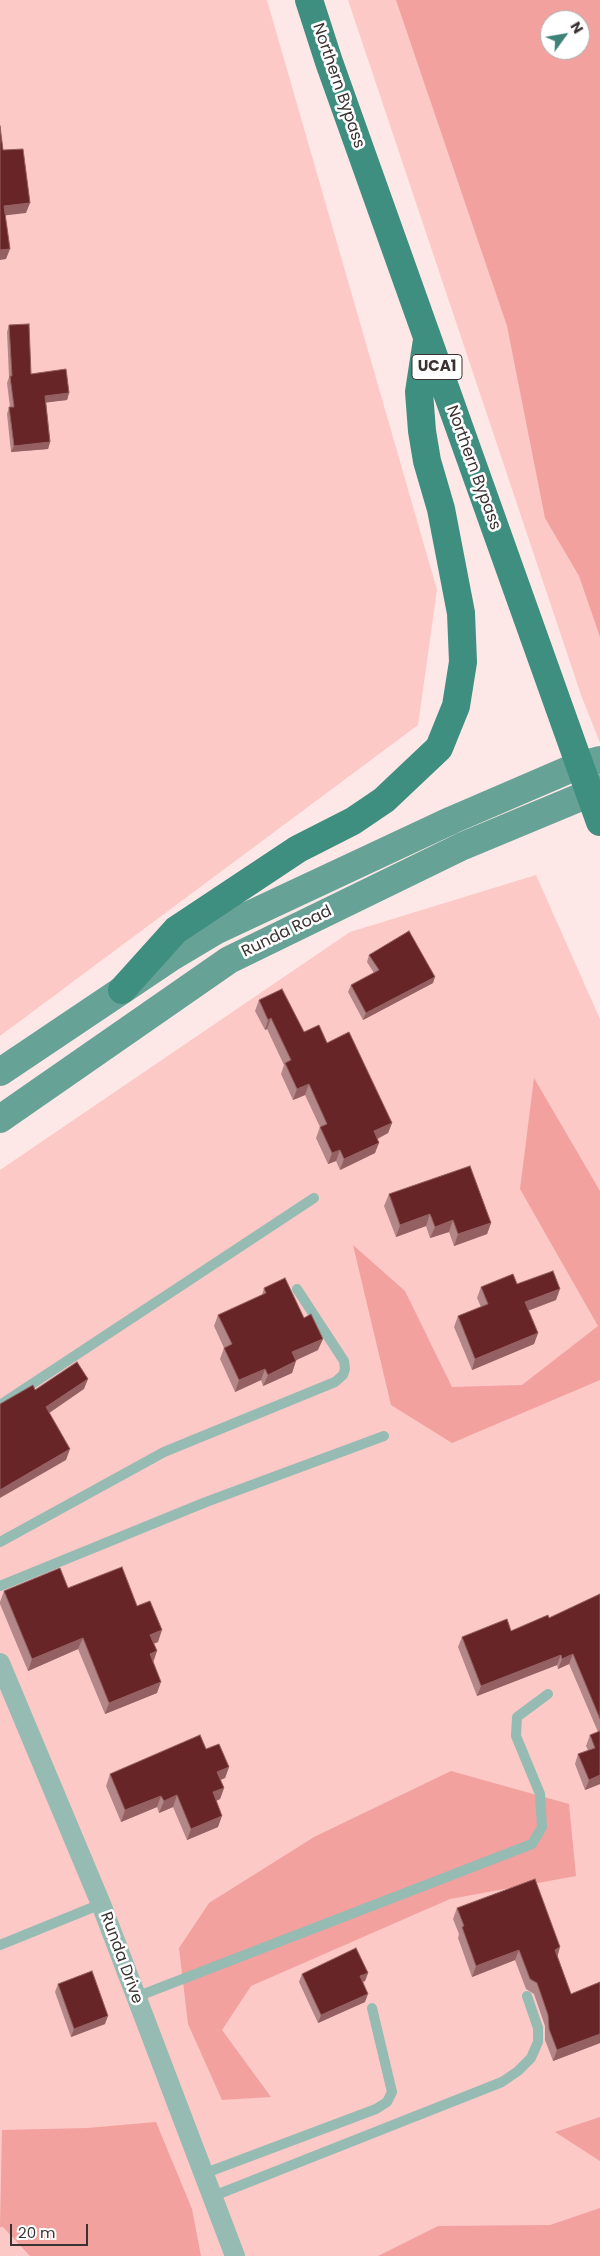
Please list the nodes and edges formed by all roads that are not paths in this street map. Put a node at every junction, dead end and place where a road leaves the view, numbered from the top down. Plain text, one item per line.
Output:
1 (309, 0) edge
2 (427, 338) junction
3 (600, 760) edge
4 (600, 789) edge
5 (600, 822) edge
6 (122, 990) junction
7 (0, 1072) edge
8 (0, 1119) edge
9 (314, 1198) dead end
10 (297, 1289) dead end
11 (0, 1404) edge
12 (384, 1436) dead end
13 (0, 1542) edge
14 (0, 1586) edge
15 (0, 1662) edge
16 (548, 1694) dead end
17 (101, 1904) junction
18 (0, 1945) edge
19 (527, 1996) dead end
20 (136, 1997) junction
21 (372, 2008) dead end
22 (203, 2174) junction
23 (211, 2197) junction
24 (234, 2256) edge

1 - 2 main road, Northern Bypass / UCA1
2 - 5 main road, Northern Bypass / UCA1
2 - 6 main road
3 - 6 street, Runda Road
4 - 8 street, Runda Road
6 - 7 street, Runda Road
9 - 11 lane
10 - 13 lane
12 - 14 lane
15 - 17 street, Runda Drive
16 - 20 lane
17 - 18 lane
17 - 20 street, Runda Drive
19 - 23 lane
20 - 22 street, Runda Drive
21 - 22 lane
22 - 23 street, Runda Drive
23 - 24 street, Runda Drive

